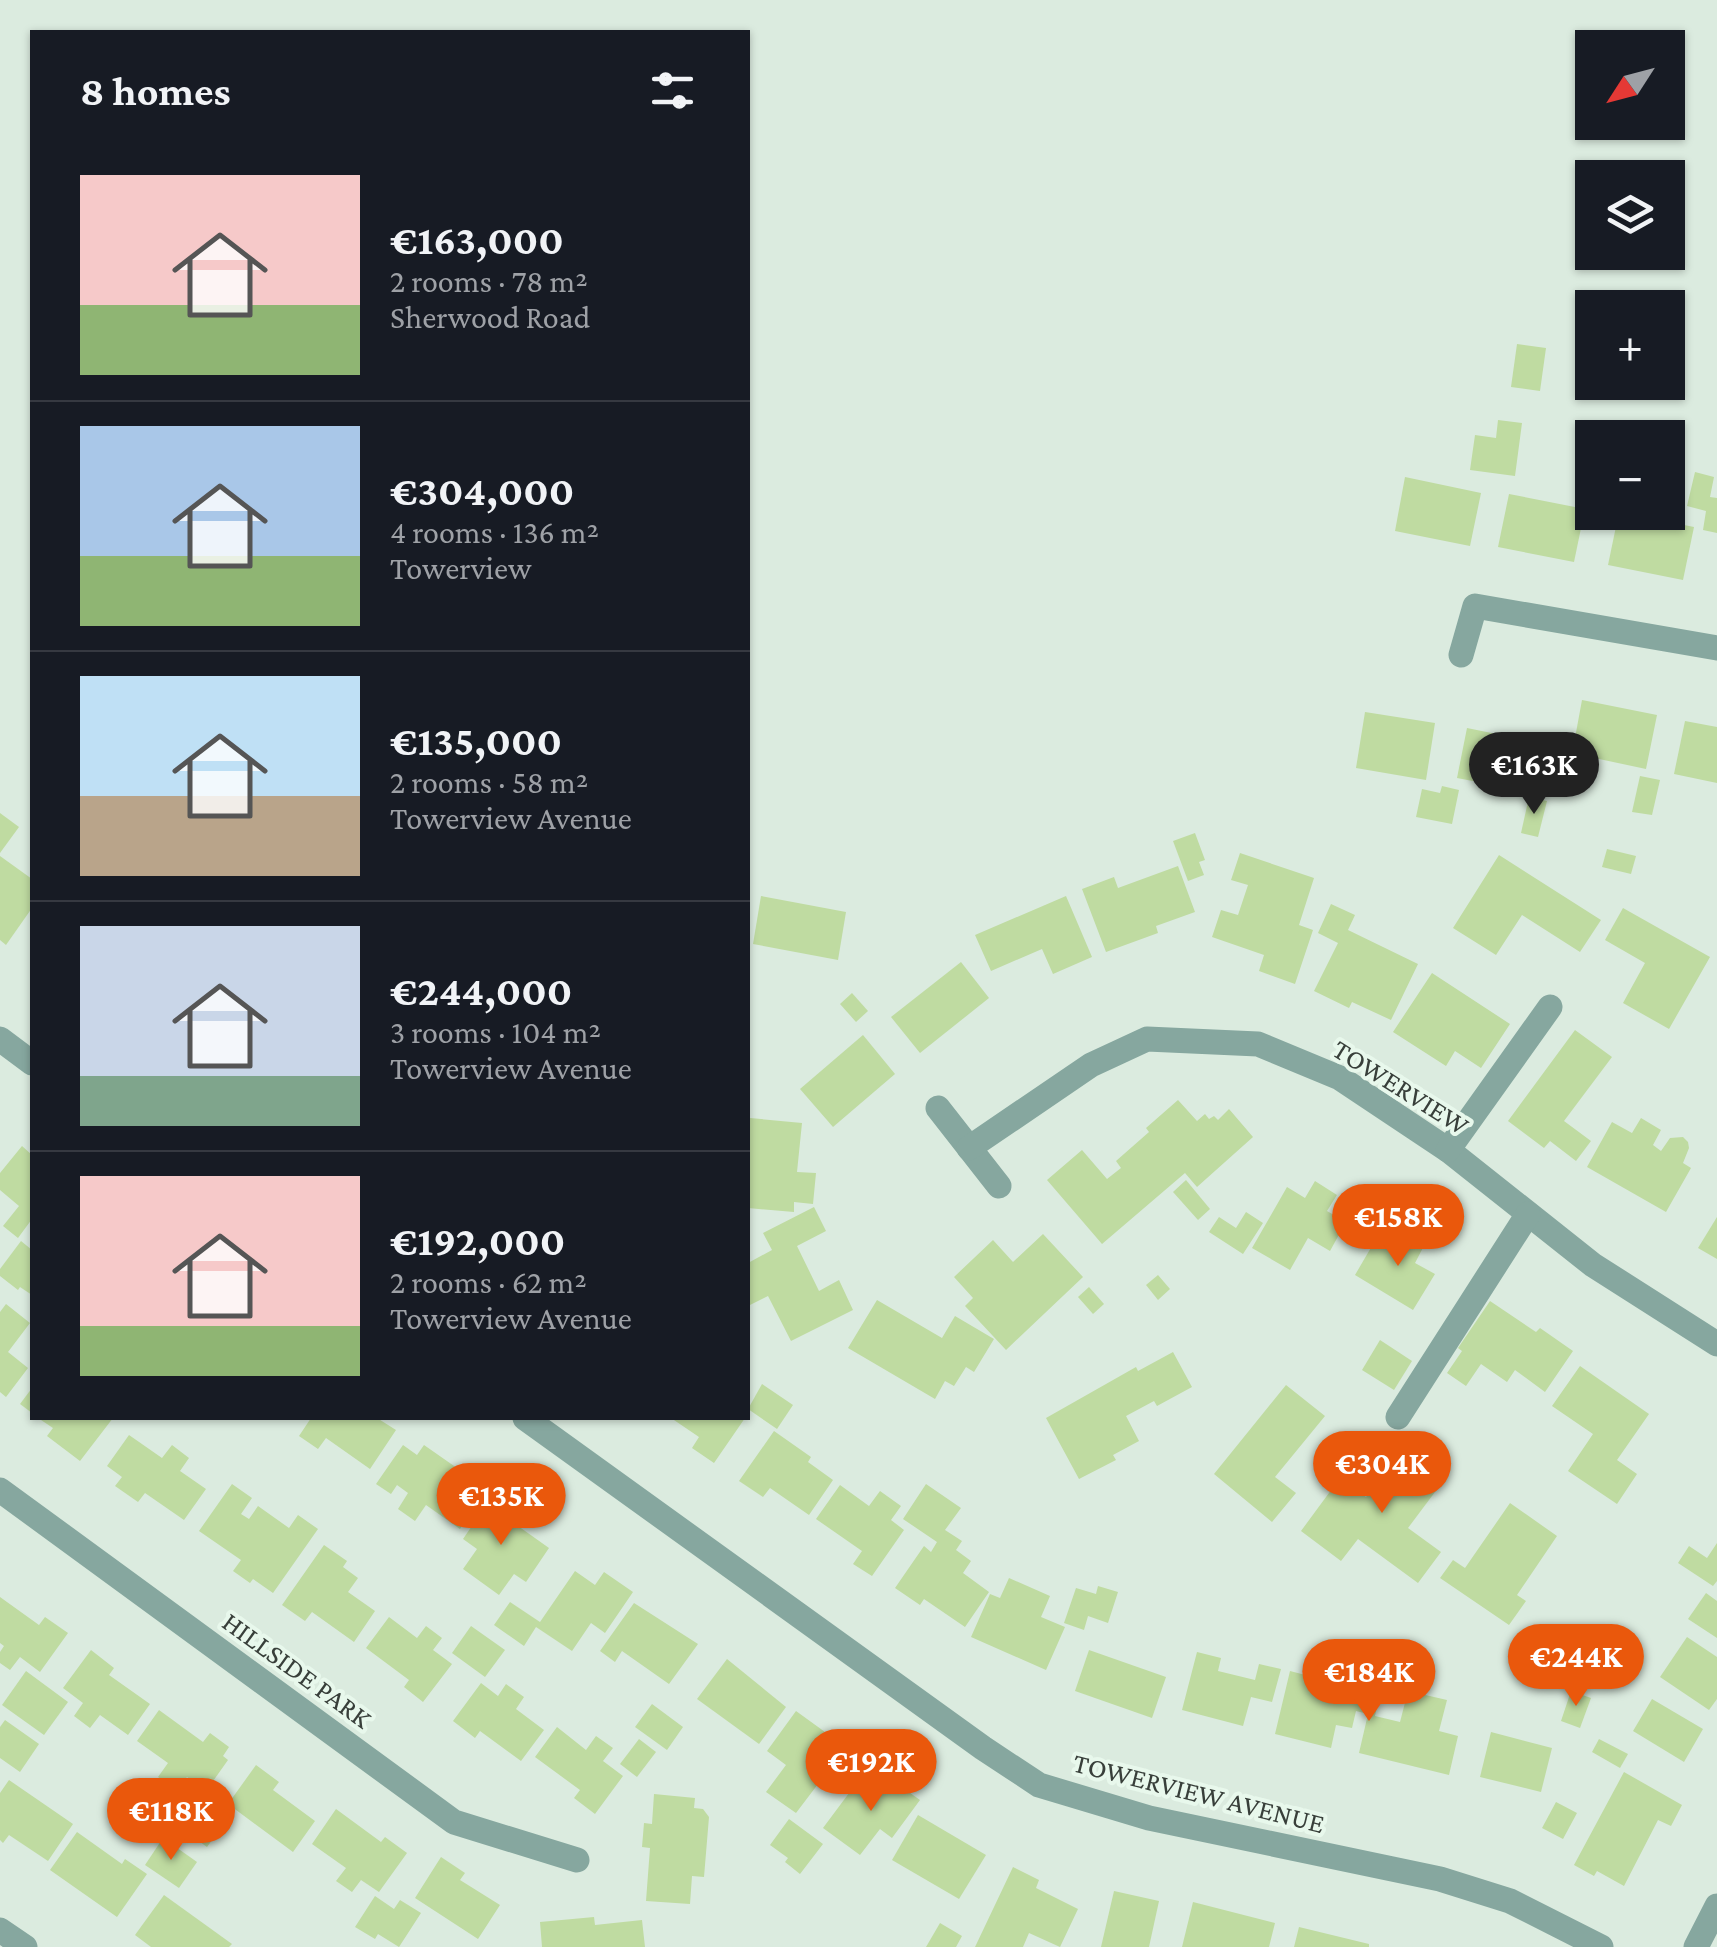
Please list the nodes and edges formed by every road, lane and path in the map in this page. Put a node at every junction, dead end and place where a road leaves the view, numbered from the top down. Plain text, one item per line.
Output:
1 (1717, 648) edge
2 (1461, 655) dead end
3 (1550, 1007) dead end
4 (0, 1040) edge
5 (30, 1062) edge
6 (938, 1108) dead end
7 (969, 1148) junction
8 (1448, 1150) junction
9 (999, 1186) dead end
10 (1528, 1214) junction
11 (1717, 1344) edge
12 (1398, 1417) dead end
13 (528, 1420) edge
14 (0, 1490) edge
15 (577, 1860) dead end
16 (1717, 1906) edge
17 (0, 1930) edge
18 (25, 1947) edge
19 (1601, 1947) edge
20 (1696, 1947) edge

1 - 2 street
3 - 8 street
4 - 5 street
6 - 7 street
7 - 8 street, TOWERVIEW
7 - 9 street
8 - 10 street, TOWERVIEW
10 - 11 street, TOWERVIEW
10 - 12 street
13 - 19 street, TOWERVIEW AVENUE
14 - 15 street, HILLSIDE PARK
16 - 20 street
17 - 18 street

